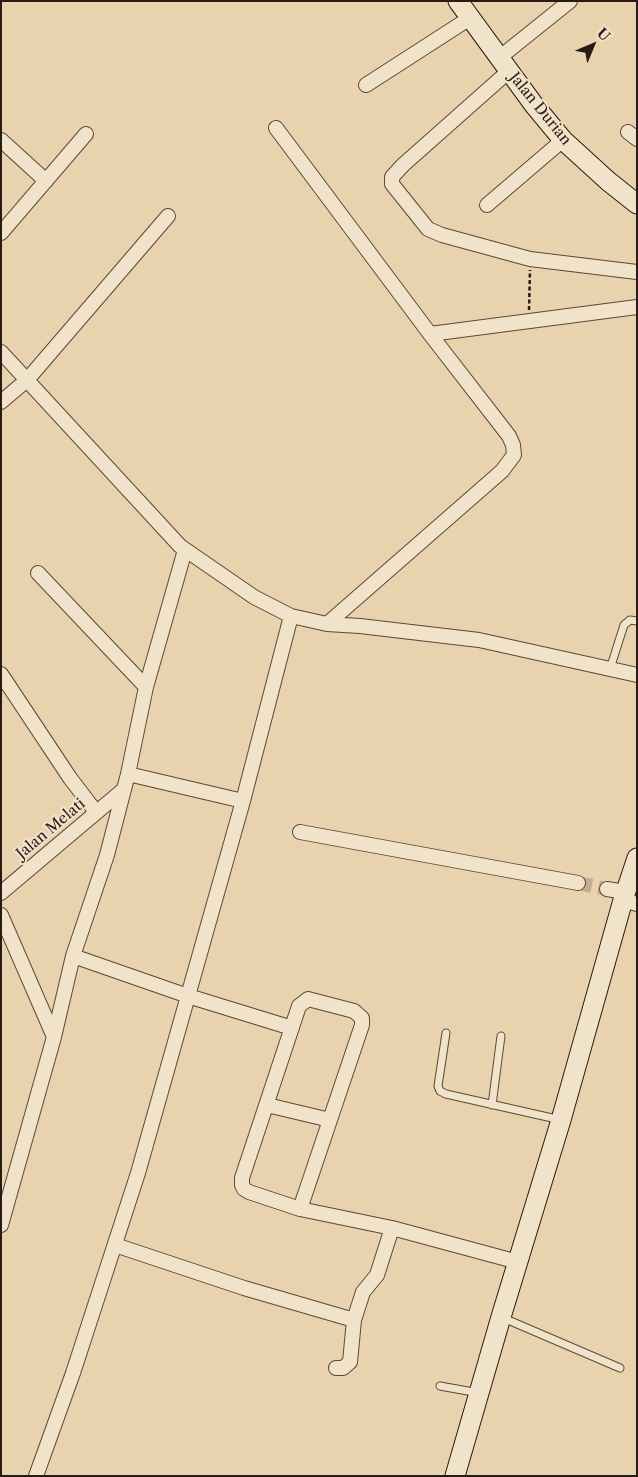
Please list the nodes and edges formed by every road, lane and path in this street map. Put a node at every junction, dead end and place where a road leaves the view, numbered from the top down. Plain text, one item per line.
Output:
1 (458, 1) edge
2 (570, 1) edge
3 (470, 18) junction
4 (504, 64) junction
5 (366, 84) dead end
6 (276, 128) dead end
7 (86, 134) dead end
8 (1, 140) edge
9 (563, 140) junction
10 (46, 181) junction
11 (637, 204) edge
12 (487, 205) dead end
13 (168, 216) dead end
14 (1, 234) edge
15 (530, 259) junction
16 (637, 272) edge
17 (637, 307) edge
18 (529, 321) junction
19 (430, 334) junction
20 (1, 352) edge
21 (27, 380) junction
22 (1, 402) edge
23 (185, 550) junction
24 (38, 573) dead end
25 (291, 616) junction
26 (637, 620) edge
27 (327, 624) junction
28 (610, 669) junction
29 (1, 674) edge
30 (637, 675) edge
31 (146, 687) junction
32 (128, 774) junction
33 (123, 790) junction
34 (243, 801) junction
35 (96, 812) junction
36 (300, 832) dead end
37 (637, 858) edge
38 (578, 883) tunnel mouth
39 (607, 889) tunnel mouth
40 (1, 893) edge
41 (628, 899) edge
42 (1, 916) edge
43 (73, 956) junction
44 (188, 996) junction
45 (292, 1028) junction
46 (446, 1033) dead end
47 (501, 1036) dead end
48 (54, 1037) junction
49 (267, 1105) junction
50 (492, 1105) junction
51 (330, 1120) junction
52 (561, 1120) junction
53 (300, 1209) junction
54 (2, 1222) edge
55 (392, 1228) junction
56 (115, 1245) junction
57 (518, 1262) junction
58 (501, 1317) junction
59 (354, 1320) junction
60 (336, 1368) dead end
61 (620, 1368) dead end
62 (440, 1386) dead end
63 (479, 1393) junction
64 (36, 1476) edge
65 (455, 1476) edge

1 - 3 main road, Jalan Durian
2 - 4 street
3 - 4 main road, Jalan Durian
3 - 5 street
4 - 9 main road, Jalan Durian
4 - 15 street
6 - 19 street
7 - 10 street
8 - 10 street
9 - 11 main road, Jalan Durian
9 - 12 street
10 - 14 street
13 - 21 street
15 - 16 street
15 - 18 path
17 - 18 street
18 - 19 street
19 - 27 street
20 - 21 street
21 - 22 street
21 - 23 street
23 - 25 street
23 - 31 street
24 - 31 street
25 - 27 street
25 - 34 street
26 - 28 lane
27 - 28 street
28 - 30 street
29 - 35 street
31 - 32 street
32 - 33 street
32 - 34 street
33 - 35 street, Jalan Melati
33 - 43 street
34 - 44 street
35 - 40 street, Jalan Melati
36 - 38 street
37 - 41 main road
39 - 41 street
41 - 52 main road
42 - 48 street
43 - 44 street
43 - 48 street
44 - 45 street
44 - 56 street
45 - 49 street
45 - 51 street
46 - 50 lane
47 - 50 lane
48 - 54 street
49 - 51 street
49 - 53 street
50 - 52 lane
51 - 53 street
52 - 57 main road
53 - 55 street
55 - 57 street
55 - 59 street
56 - 59 street
56 - 64 street
57 - 58 main road
58 - 61 lane
58 - 63 main road
59 - 60 street
62 - 63 lane
63 - 65 main road

